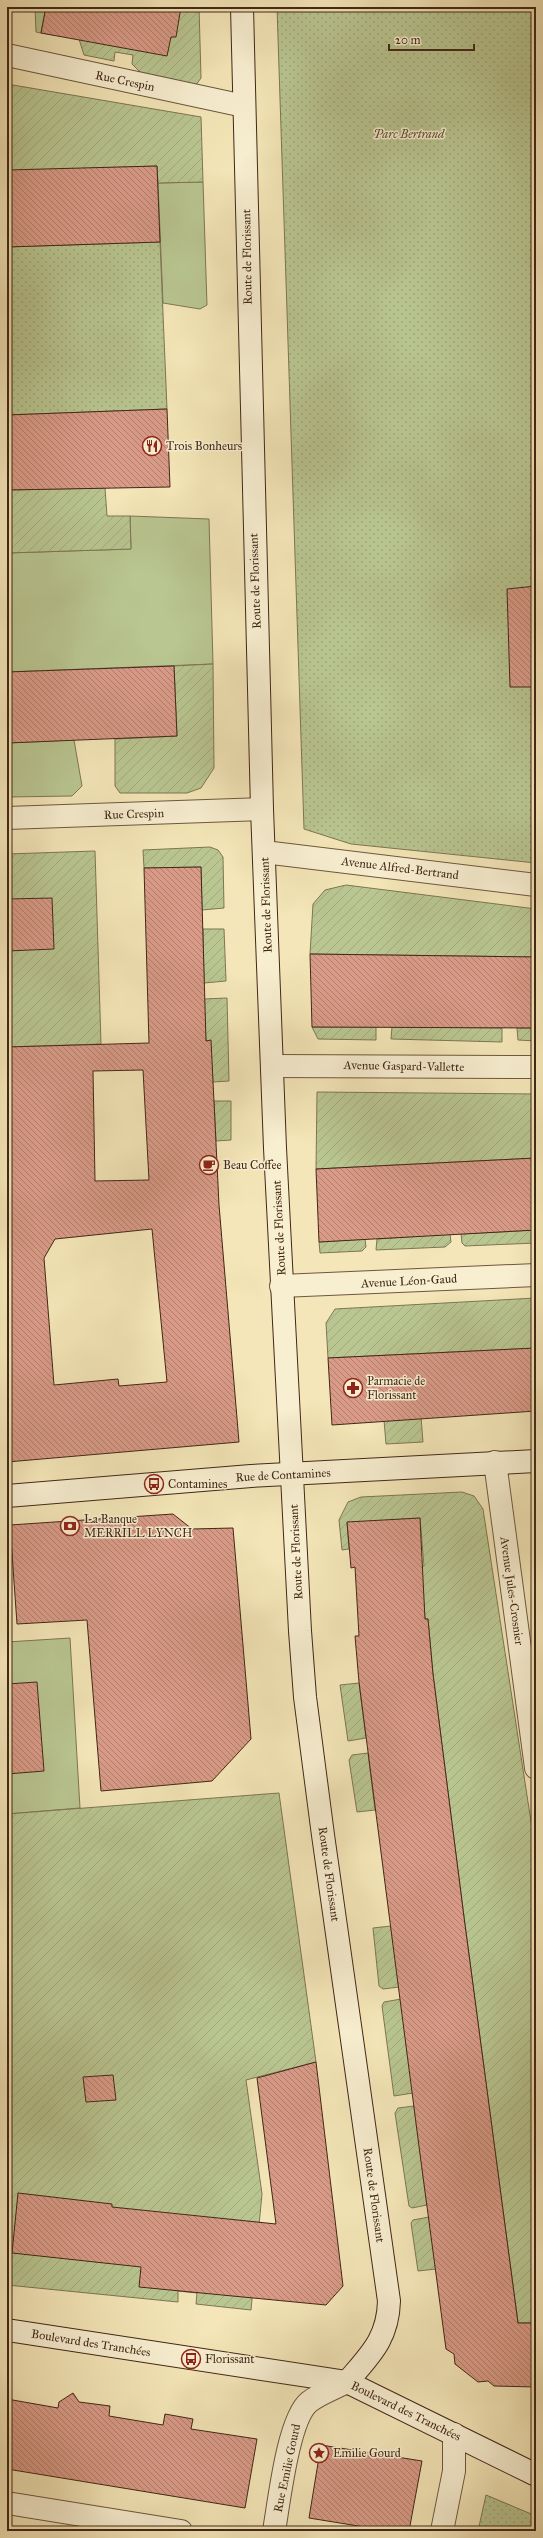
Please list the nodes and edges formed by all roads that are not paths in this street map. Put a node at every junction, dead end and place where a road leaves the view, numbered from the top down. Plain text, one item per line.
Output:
1 (242, 7) edge
2 (7, 55) edge
3 (244, 106) junction
4 (262, 809) junction
5 (7, 818) edge
6 (264, 852) junction
7 (536, 885) edge
8 (272, 1066) junction
9 (536, 1067) edge
10 (536, 1275) edge
11 (281, 1286) junction
12 (536, 1461) edge
13 (495, 1462) junction
14 (292, 1474) junction
15 (7, 1496) edge
16 (536, 1768) edge
17 (7, 2330) edge
18 (347, 2382) junction
19 (454, 2434) junction
20 (536, 2474) edge
21 (7, 2503) edge
22 (105, 2525) edge
23 (181, 2531) edge
24 (274, 2531) edge
25 (442, 2531) edge

1 - 3 main road, Route de Florissant
2 - 3 main road, Rue Crespin
3 - 4 main road, Route de Florissant
4 - 5 main road, Rue Crespin
4 - 6 main road, Route de Florissant
6 - 7 main road, Avenue Alfred-Bertrand
6 - 8 main road, Route de Florissant
8 - 9 main road, Avenue Gaspard-Vallette
8 - 11 main road, Route de Florissant
10 - 11 main road, Avenue Léon-Gaud
11 - 14 main road, Route de Florissant
12 - 13 main road, Rue de Contamines
13 - 14 main road, Rue de Contamines
13 - 16 main road, Avenue Jules-Crosnier
14 - 15 main road, Rue de Contamines
14 - 18 main road, Route de Florissant
17 - 18 main road, Boulevard des Tranchées
18 - 19 main road, Boulevard des Tranchées
18 - 24 main road, Rue Emilie Gourd
19 - 20 main road, Boulevard des Tranchées
19 - 25 main road
21 - 22 main road
22 - 23 main road

